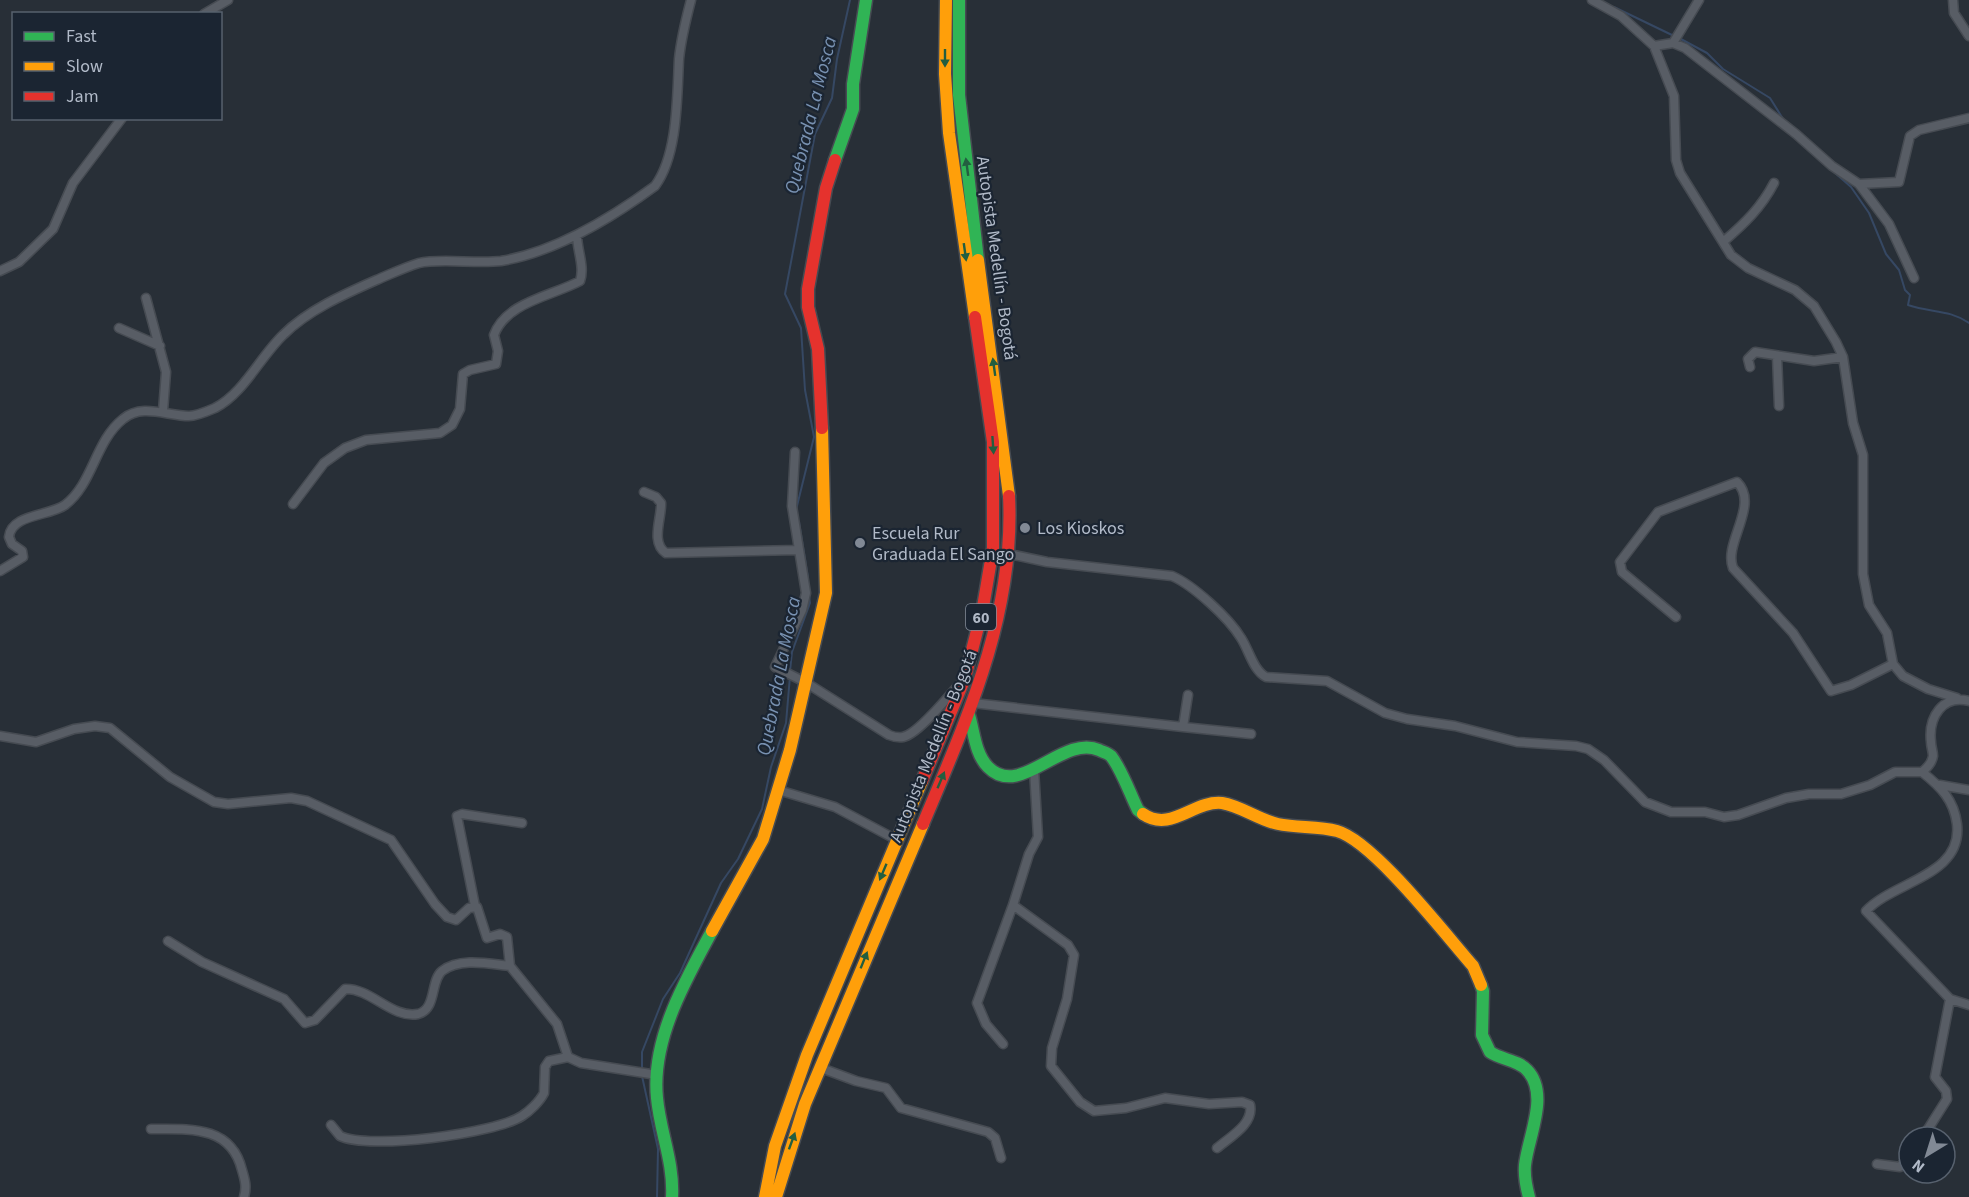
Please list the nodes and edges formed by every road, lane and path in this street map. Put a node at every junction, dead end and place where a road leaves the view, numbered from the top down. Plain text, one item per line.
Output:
1 (228, 0) edge
2 (691, 0) edge
3 (866, 0) edge
4 (946, 0) edge
5 (959, 0) edge
6 (1592, 0) edge
7 (1699, 0) edge
8 (1953, 0) edge
9 (207, 12) edge
10 (1969, 36) edge
11 (1673, 43) junction
12 (1654, 46) junction
13 (1969, 118) edge
14 (121, 120) edge
15 (1774, 183) dead end
16 (1859, 184) junction
17 (577, 235) junction
18 (1722, 242) junction
19 (0, 271) edge
20 (1914, 278) dead end
21 (146, 298) dead end
22 (119, 328) dead end
23 (160, 346) junction
24 (1777, 356) junction
25 (1843, 357) junction
26 (1750, 367) dead end
27 (1779, 406) dead end
28 (163, 411) junction
29 (795, 452) dead end
30 (644, 492) dead end
31 (293, 504) dead end
32 (798, 550) junction
33 (1009, 554) junction
34 (0, 571) edge
35 (1676, 617) dead end
36 (1893, 664) junction
37 (966, 678) junction
38 (799, 679) junction
39 (1188, 695) dead end
40 (1958, 698) junction
41 (1969, 701) edge
42 (971, 709) junction
43 (1183, 727) junction
44 (1251, 734) dead end
45 (0, 736) edge
46 (1034, 769) junction
47 (1922, 772) junction
48 (1939, 785) junction
49 (1969, 789) edge
50 (778, 790) junction
51 (522, 823) dead end
52 (897, 840) junction
53 (475, 906) junction
54 (1013, 906) junction
55 (168, 941) dead end
56 (510, 966) junction
57 (1950, 999) junction
58 (1969, 1005) edge
59 (1003, 1044) dead end
60 (568, 1057) junction
61 (821, 1068) junction
62 (652, 1074) junction
63 (331, 1125) dead end
64 (1930, 1125) edge
65 (151, 1129) dead end
66 (1217, 1148) dead end
67 (1001, 1158) dead end
68 (1877, 1164) dead end
69 (1897, 1167) edge
70 (244, 1197) edge
71 (672, 1197) edge
72 (765, 1197) edge
73 (776, 1197) edge
74 (1529, 1197) edge

1 - 9 street
2 - 17 street
3 - 38 main road
4 -> 37 main road, Autopista Medellín - Bogotá / 60
33 -> 5 main road, Autopista Medellín - Bogotá / 60
6 - 12 street
7 - 11 street
8 - 10 street
11 - 12 street
11 - 16 street
12 - 18 street
13 - 16 street
14 - 19 street
15 - 18 street
16 - 20 street
17 - 28 street
17 - 31 street
18 - 25 street
21 - 23 street
22 - 23 street
23 - 28 street
24 - 25 street
24 - 26 street
24 - 27 street
25 - 36 street
28 - 34 street
29 - 32 street
30 - 32 street
32 - 38 street
33 - 42 main road, Autopista Medellín - Bogotá / 60
33 - 47 street
35 - 36 street
36 - 40 street
37 - 38 street
37 - 52 main road, Autopista Medellín - Bogotá / 60
38 - 50 main road
39 - 43 street
40 - 41 street
40 - 47 street
42 - 43 street
42 - 46 main road
61 -> 42 main road, Autopista Medellín - Bogotá / 60
43 - 44 street
45 - 53 street
46 - 54 street
46 - 74 main road
47 - 48 street
48 - 49 street
48 - 57 street
50 - 52 street
50 - 62 main road
51 - 53 street
52 -> 72 main road, Autopista Medellín - Bogotá / 60
53 - 56 street
54 - 59 street
54 - 66 street
55 - 56 street
56 - 60 street
57 - 58 street
57 - 64 street
60 - 62 street
60 - 63 street
61 - 67 street
73 -> 61 main road, Autopista Medellín - Bogotá / 60
62 - 71 main road
65 - 70 street
68 - 69 street

